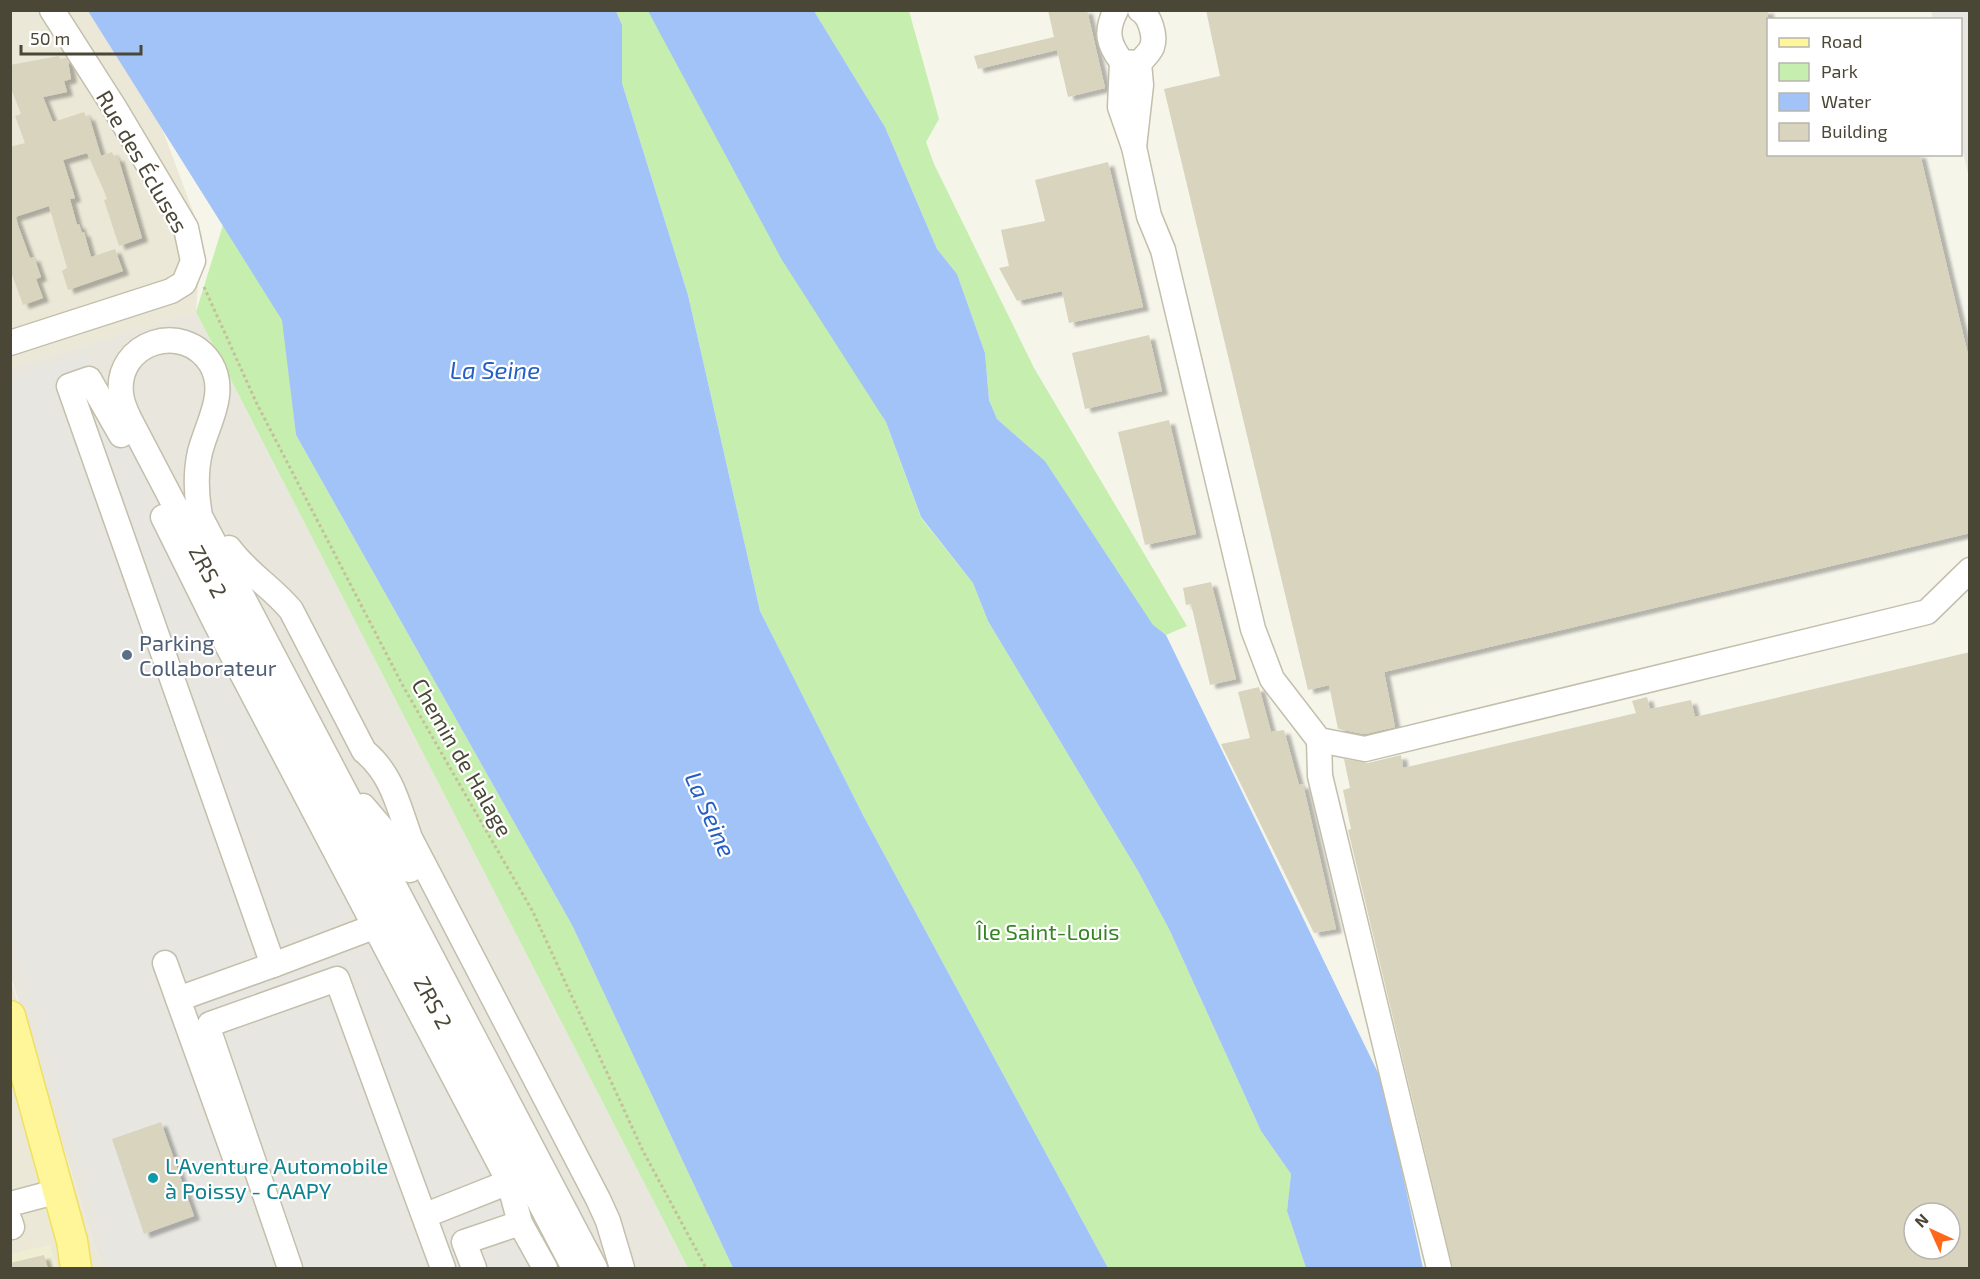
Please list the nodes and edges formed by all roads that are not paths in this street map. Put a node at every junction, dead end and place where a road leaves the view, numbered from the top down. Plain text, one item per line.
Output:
1 (52, 10) edge
2 (1140, 10) edge
3 (1110, 14) edge
4 (1131, 62) junction
5 (10, 343) edge
6 (200, 452) junction
7 (1970, 570) edge
8 (1319, 740) junction
9 (339, 781) junction
10 (376, 926) junction
11 (165, 963) dead end
12 (273, 966) junction
13 (178, 999) junction
14 (10, 1016) edge
15 (15, 1047) edge
16 (10, 1089) edge
17 (509, 1182) junction
18 (51, 1193) junction
19 (422, 1216) junction
20 (11, 1217) edge
21 (520, 1223) junction
22 (71, 1269) edge
23 (76, 1269) edge
24 (274, 1269) edge
25 (290, 1269) edge
26 (443, 1269) edge
27 (474, 1269) edge
28 (545, 1269) edge
29 (574, 1269) edge
30 (595, 1269) edge
31 (600, 1269) edge
32 (622, 1269) edge
33 (1439, 1269) edge

1 - 5 street, Rue des Écluses
2 - 4 street
3 - 4 street
4 - 8 street
6 - 9 street, ZRS 2
6 - 29 street, ZRS 2
6 - 32 street
7 - 8 street
8 - 33 street
9 - 30 street, ZRS 2
9 - 31 street, ZRS 2
10 - 12 street
10 - 12 street
10 - 17 street
11 - 13 street
12 - 13 street
13 - 24 street
14 - 15 main road
15 - 18 main road
16 - 18 main road
17 - 19 street
17 - 21 street
18 - 20 street
18 - 22 main road
18 - 23 main road
19 - 25 street
19 - 26 street
21 - 27 street
21 - 28 street

